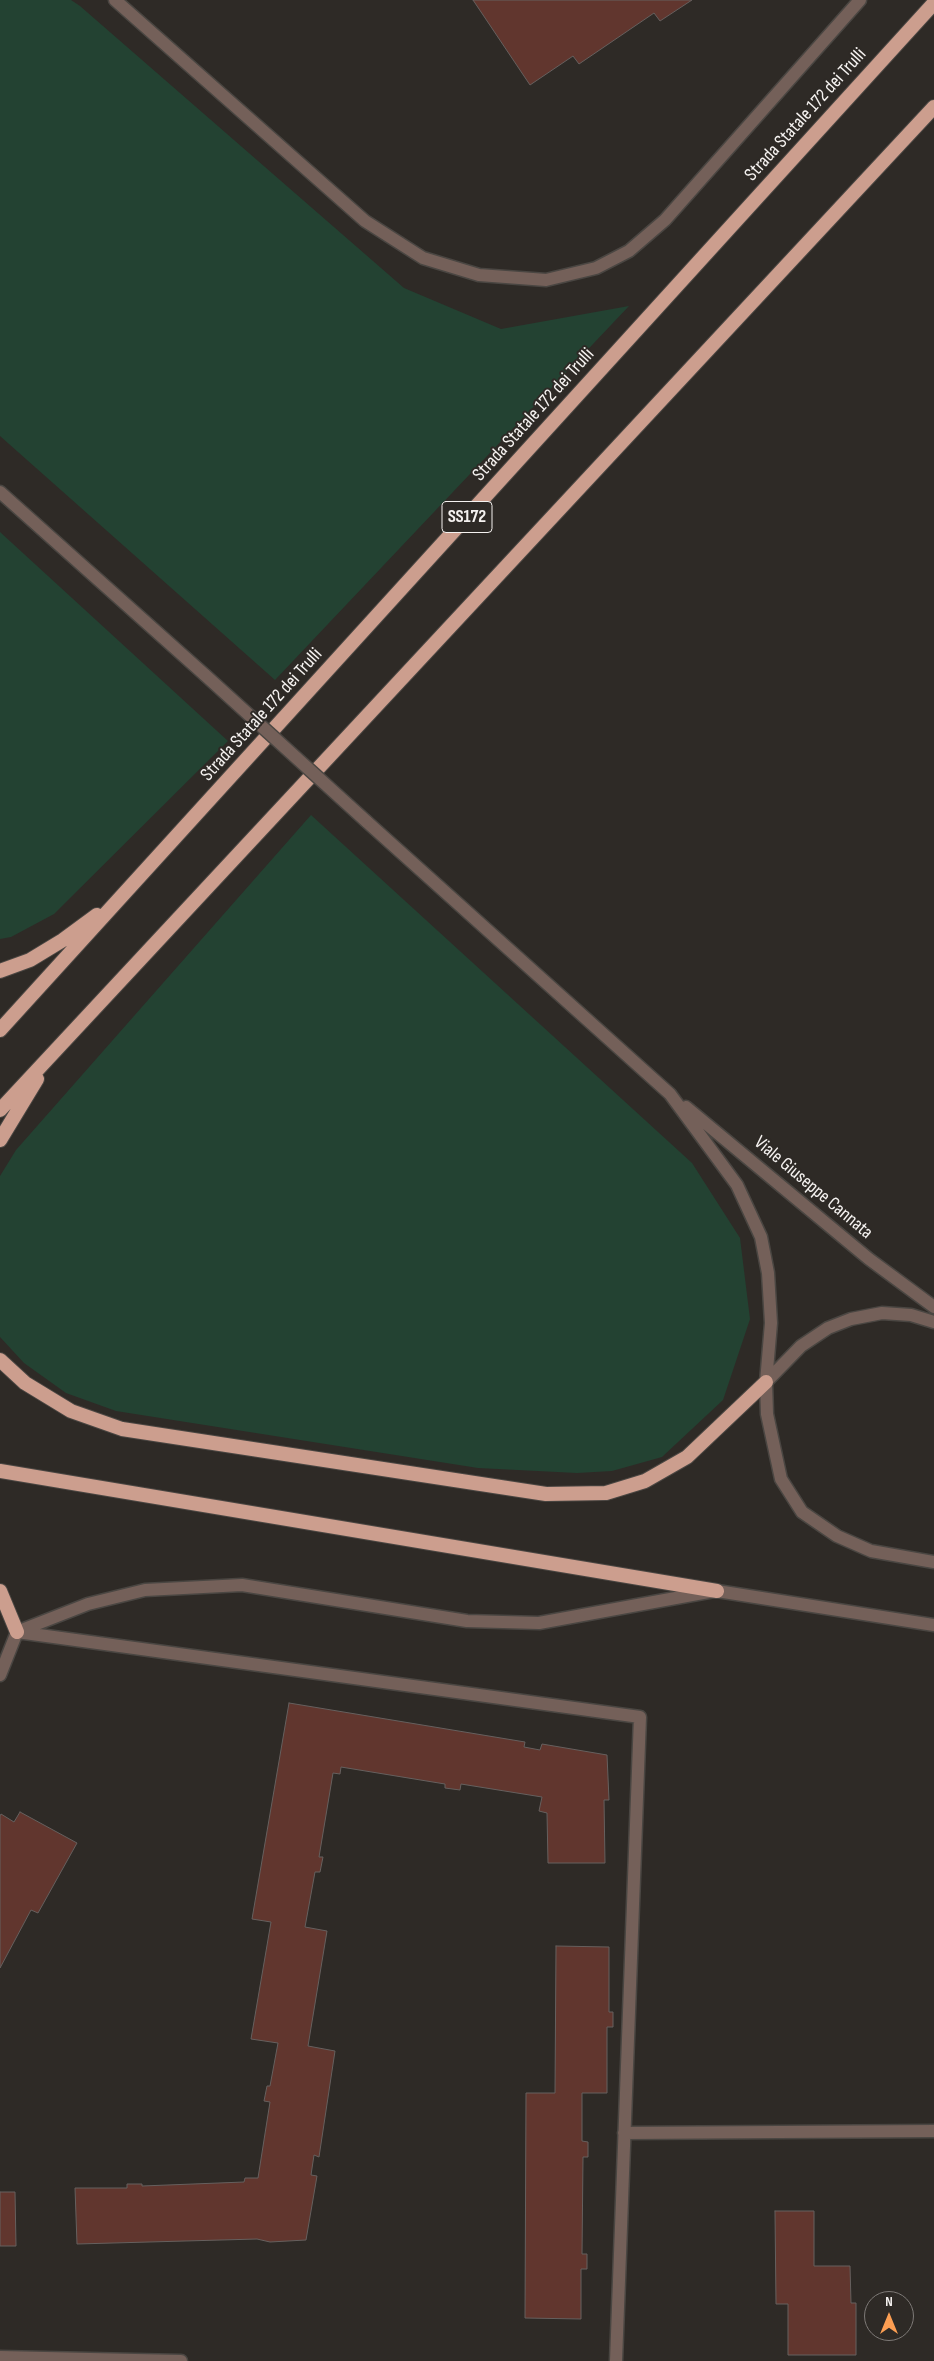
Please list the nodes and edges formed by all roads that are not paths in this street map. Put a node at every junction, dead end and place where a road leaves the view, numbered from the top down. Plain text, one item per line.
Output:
1 (115, 0) edge
2 (860, 0) edge
3 (934, 3) edge
4 (934, 107) edge
5 (0, 492) edge
6 (124, 895) junction
7 (0, 971) edge
8 (0, 1030) edge
9 (53, 1051) junction
10 (670, 1094) junction
11 (0, 1110) edge
12 (0, 1140) edge
13 (934, 1307) edge
14 (934, 1322) edge
15 (0, 1360) edge
16 (766, 1382) junction
17 (0, 1471) edge
18 (934, 1562) edge
19 (0, 1591) edge
20 (717, 1591) junction
21 (934, 1625) edge
22 (17, 1632) junction
23 (0, 1675) edge
24 (934, 2131) edge
25 (624, 2133) junction
26 (0, 2358) edge
27 (181, 2361) edge
28 (616, 2361) edge

1 - 2 street
3 - 6 highway, Strada Statale 172 dei Trulli / SS172
4 - 9 highway
5 - 10 street, bridge
6 - 7 highway
6 - 8 highway, Strada Statale 172 dei Trulli / SS172
9 - 11 highway
9 - 12 highway
10 - 13 street, Viale Giuseppe Cannata
10 - 16 street
14 - 16 street
15 - 16 highway
16 - 18 street
17 - 20 highway
19 - 22 highway
20 - 21 street
20 - 22 street
22 - 23 street
22 - 25 street
24 - 25 street
25 - 28 street
26 - 27 street

